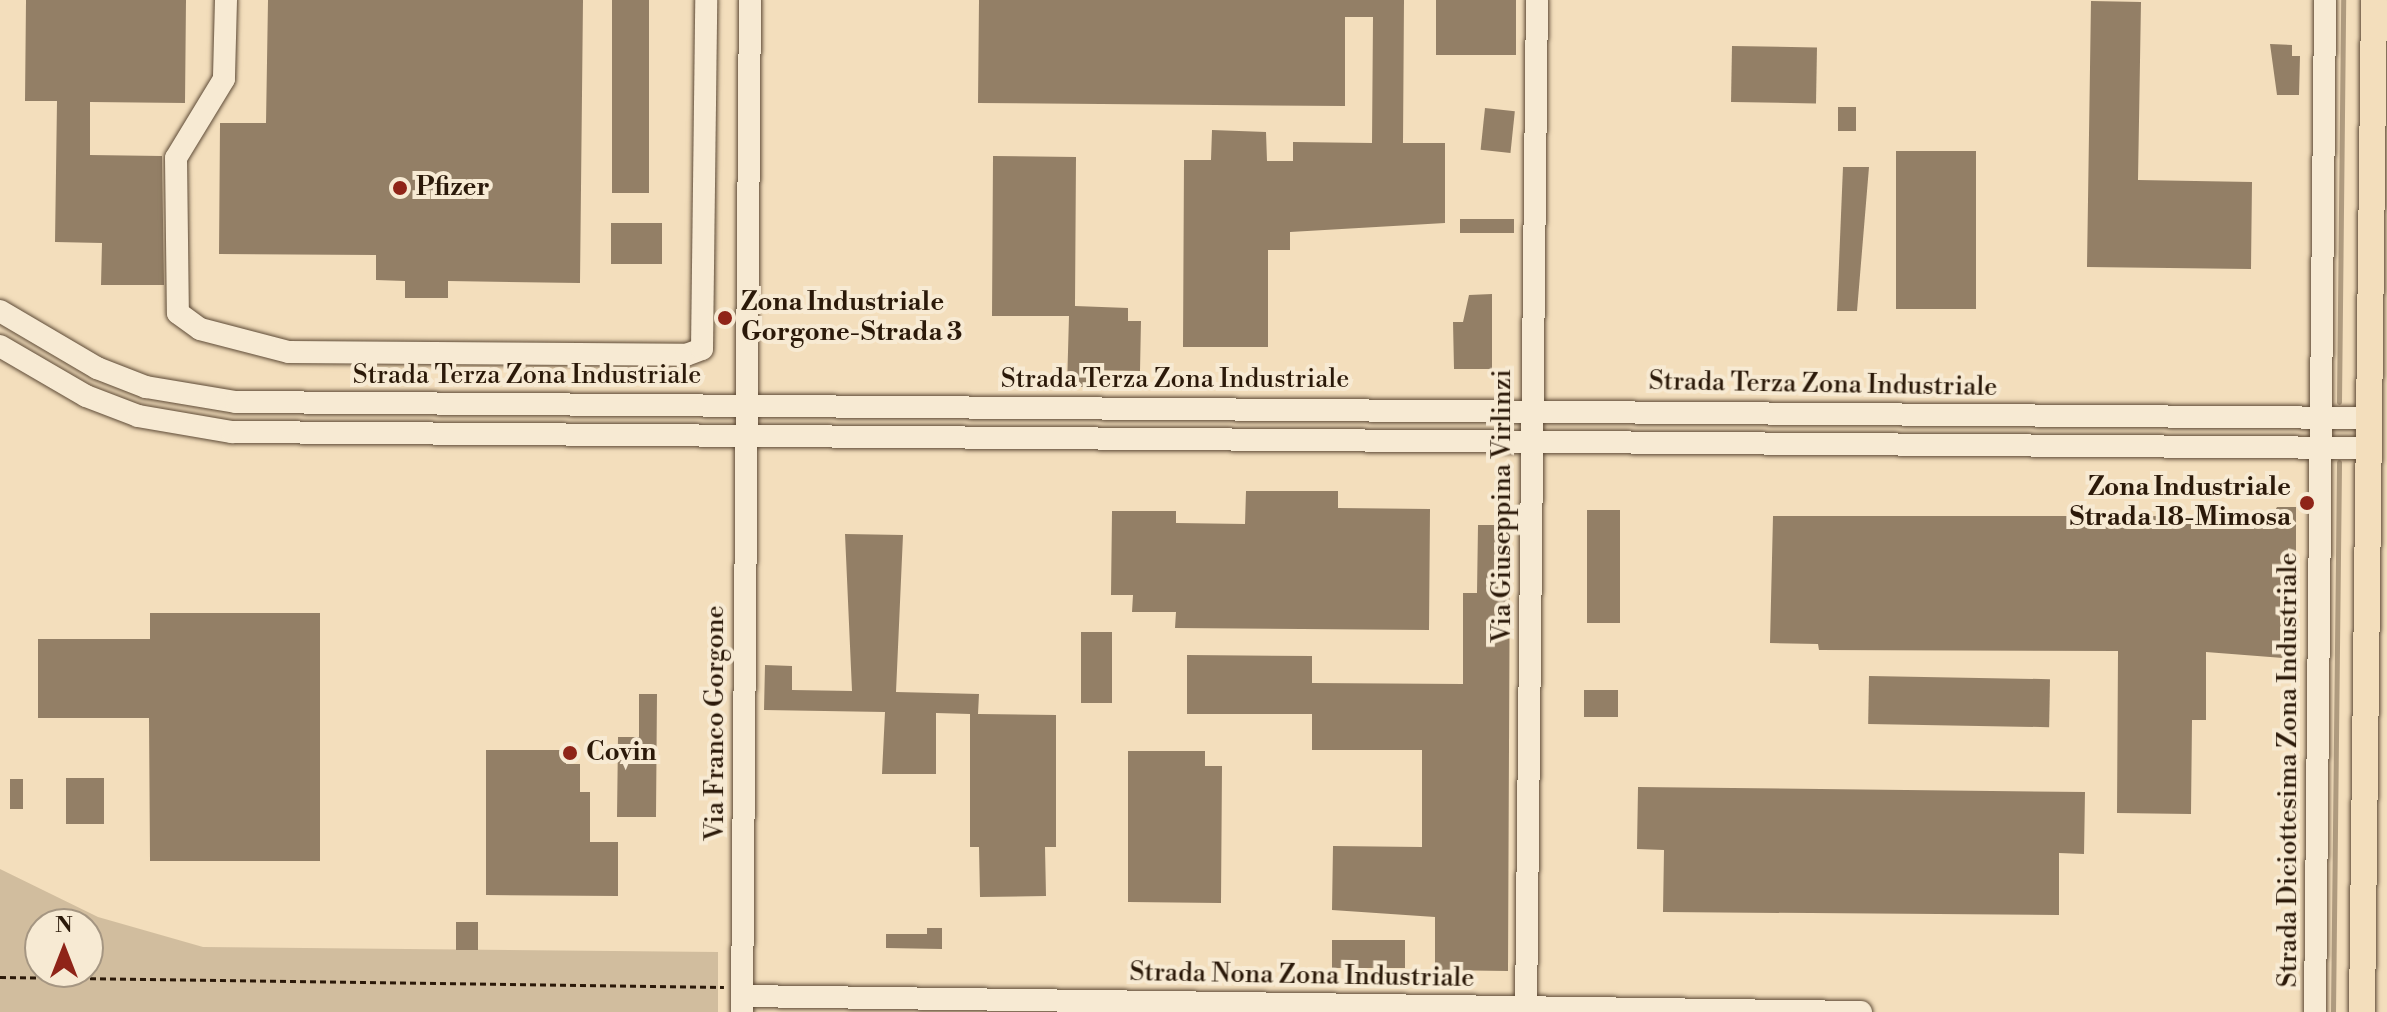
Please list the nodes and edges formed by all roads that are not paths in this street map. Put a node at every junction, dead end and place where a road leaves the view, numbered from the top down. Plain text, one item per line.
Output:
1 (226, 0) edge
2 (706, 0) edge
3 (750, 0) edge
4 (1537, 0) edge
5 (2325, 0) edge
6 (2374, 0) edge
7 (2380, 203) edge
8 (0, 311) edge
9 (0, 346) edge
10 (746, 404) junction
11 (1532, 411) junction
12 (2319, 418) junction
13 (2370, 418) junction
14 (745, 435) junction
15 (1532, 440) junction
16 (2320, 447) junction
17 (2369, 448) junction
18 (742, 998) edge
19 (1526, 1010) edge
20 (1861, 1012) edge
21 (2315, 1012) edge
22 (2362, 1012) edge

1 - 2 street
3 - 10 street
4 - 11 street, Via Giuseppina Virlinzi
5 - 12 street, Strada Diciottesima Zona Industriale
6 - 7 main road
7 - 13 main road
8 - 10 street, Strada Terza Zona Industriale
9 - 14 street
10 - 11 street, Strada Terza Zona Industriale
10 - 14 street, Via Franco Gorgone
11 - 12 street, Strada Terza Zona Industriale
11 - 15 street, Via Giuseppina Virlinzi
12 - 13 street, Strada Terza Zona Industriale
12 - 16 street, Strada Diciottesima Zona Industriale
13 - 17 main road
14 - 15 street
14 - 18 street, Via Franco Gorgone
15 - 16 street
15 - 19 street, Via Giuseppina Virlinzi
16 - 17 street
16 - 21 street, Strada Diciottesima Zona Industriale
17 - 22 main road
18 - 19 street, Strada Nona Zona Industriale
19 - 20 street, Strada Nona Zona Industriale

